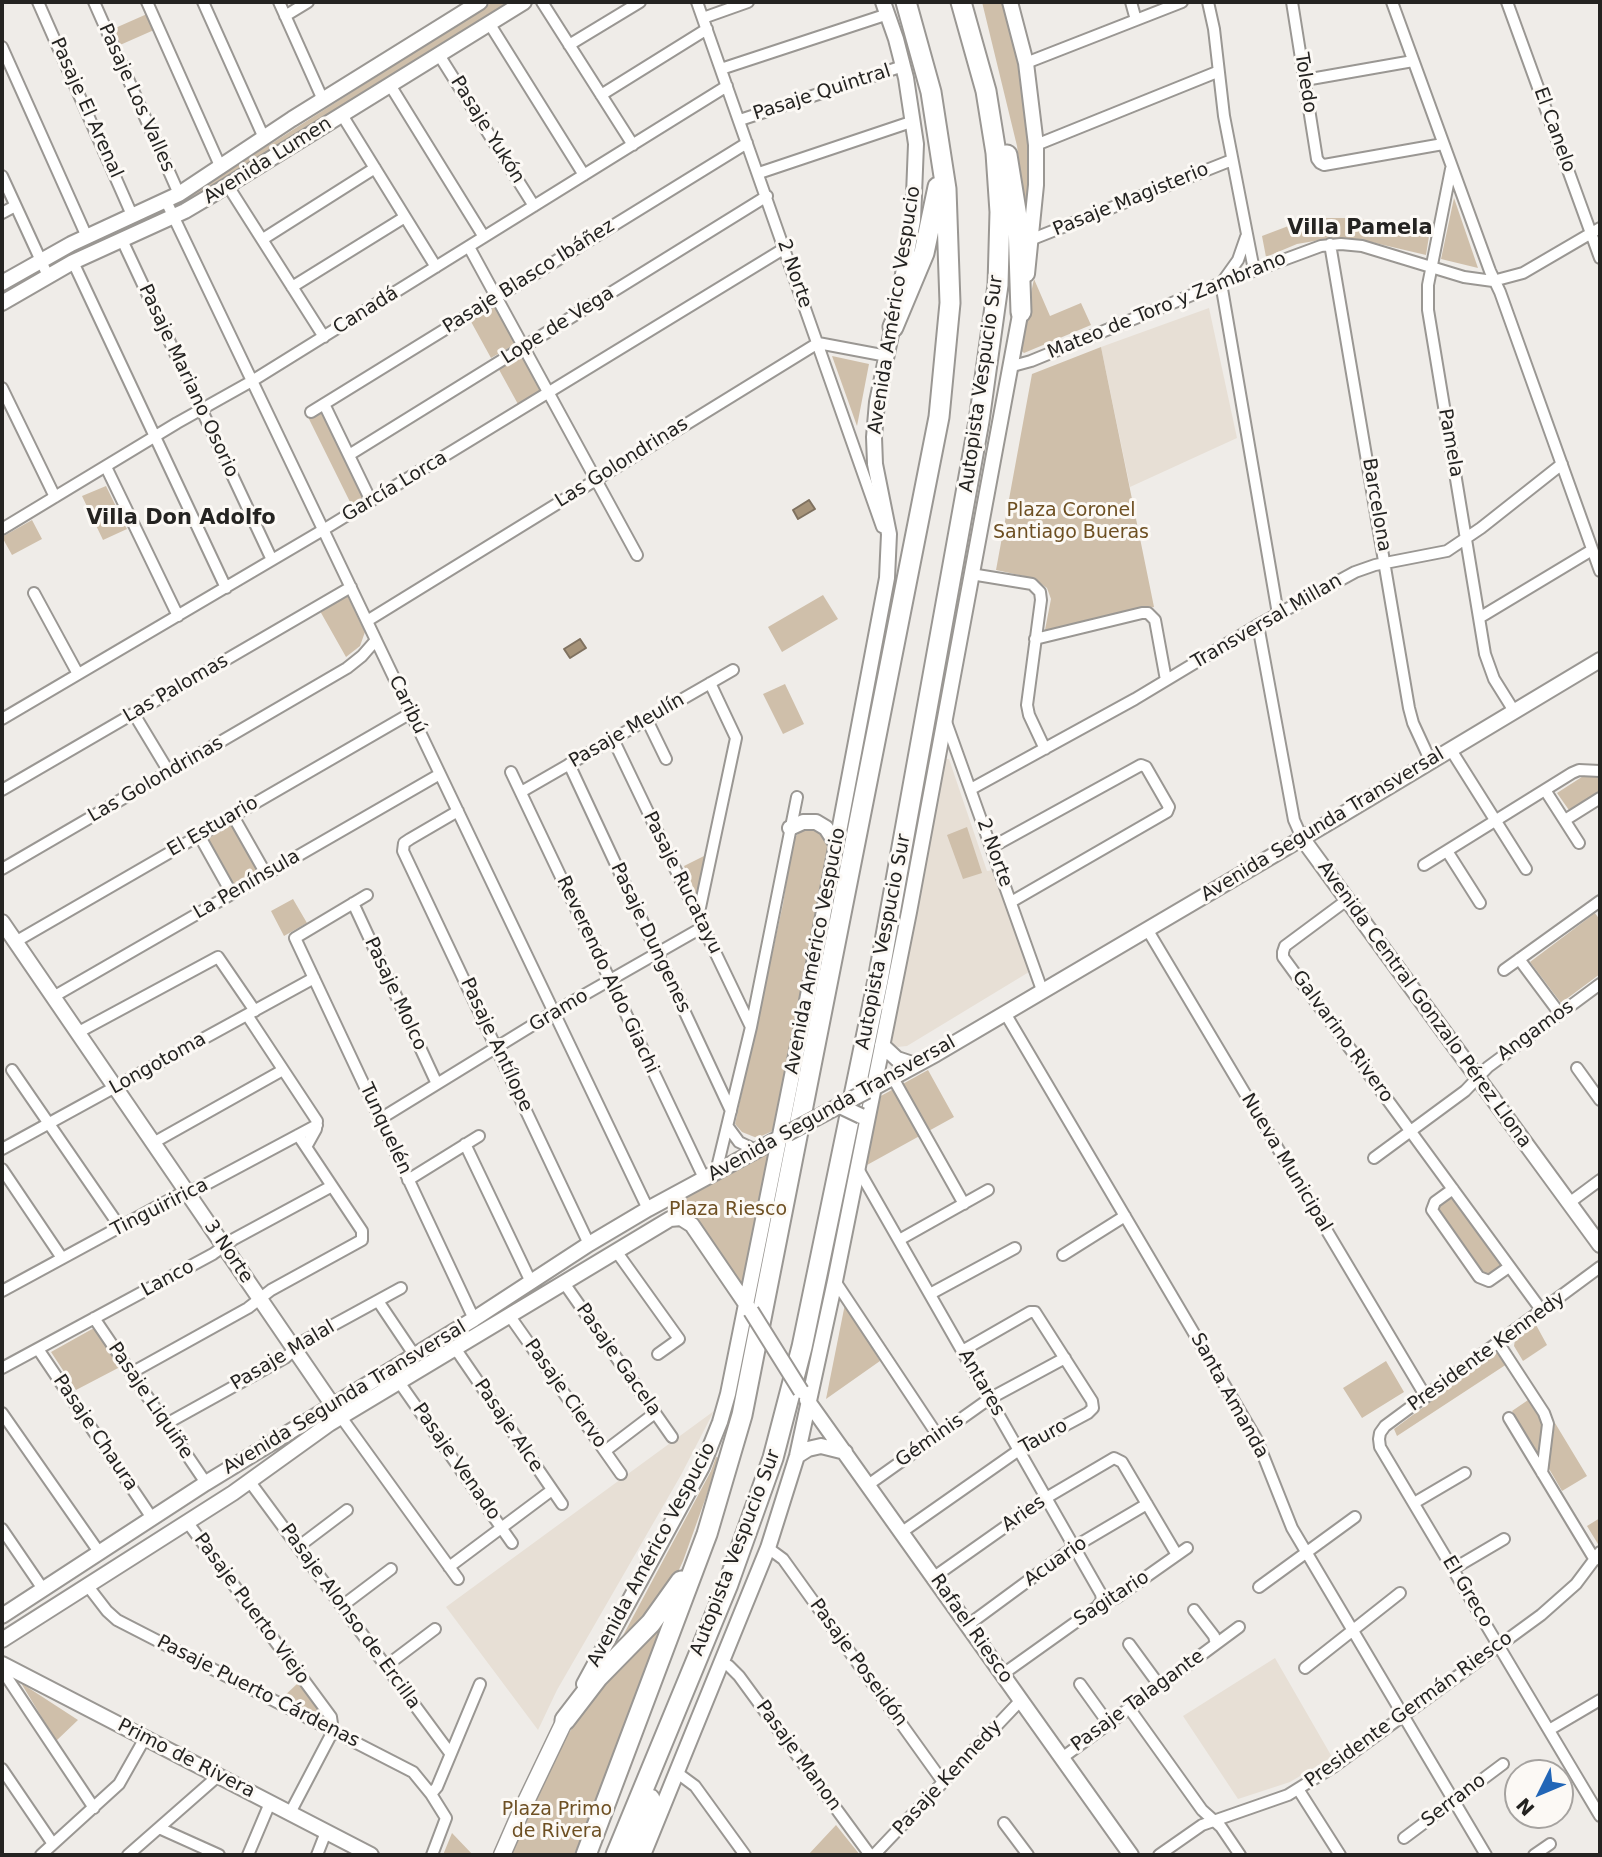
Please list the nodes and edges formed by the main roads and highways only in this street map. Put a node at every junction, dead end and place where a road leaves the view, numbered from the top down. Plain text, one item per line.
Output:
1 (524, 2) edge
2 (906, 2) edge
3 (961, 2) edge
4 (1010, 2) edge
5 (476, 3) edge
6 (885, 8) edge
7 (986, 91) junction
8 (942, 151) junction
9 (2, 283) edge
10 (2, 303) edge
11 (1021, 312) junction
12 (893, 327) junction
13 (1600, 660) edge
14 (790, 828) road end
15 (1302, 838) junction
16 (837, 845) junction
17 (2, 922) edge
18 (882, 1045) junction
19 (915, 1065) junction
20 (871, 1089) junction
21 (840, 1106) junction
22 (864, 1119) junction
23 (783, 1136) junction
24 (1600, 1245) edge
25 (748, 1306) junction
26 (812, 1367) junction
27 (787, 1368) junction
28 (332, 1404) junction
29 (810, 1404) junction
30 (341, 1417) junction
31 (845, 1452) junction
32 (797, 1456) junction
33 (707, 1534) junction
34 (2, 1616) edge
35 (2, 1640) edge
36 (2, 1664) edge
37 (674, 1711) junction
38 (565, 1720) junction
39 (371, 1855) edge
40 (502, 1855) edge
41 (586, 1855) edge
42 (616, 1855) edge
43 (635, 1855) edge
44 (643, 1855) edge
45 (1131, 1855) edge

1 - 10 main road, Avenida Lumen
2 - 8 highway, Autopista Vespucio Sur
3 - 7 highway, Autopista Vespucio Sur
4 - 11 main road
5 - 9 main road, Avenida Lumen
6 - 12 main road, Avenida Américo Vespucio
7 - 11 highway
7 - 37 highway, Autopista Vespucio Sur
8 - 12 highway
8 - 33 highway, Autopista Vespucio Sur
11 - 18 main road
12 - 16 main road, Avenida Américo Vespucio
13 - 15 main road, Avenida Segunda Transversal
14 - 16 main road
15 - 19 main road, Avenida Segunda Transversal
15 - 24 main road, Avenida Central Gonzalo Pérez Llona
16 - 23 main road, Avenida Américo Vespucio
17 - 28 main road, 3 Norte
18 - 19 main road
18 - 20 main road
19 - 20 main road, Avenida Segunda Transversal
20 - 21 main road, Avenida Segunda Transversal, bridge
20 - 22 main road
21 - 22 main road, bridge
21 - 23 main road, Avenida Segunda Transversal, bridge
22 - 26 main road
23 - 25 main road, Avenida Américo Vespucio
23 - 28 main road, Avenida Segunda Transversal
25 - 27 main road, Avenida Segunda Transversal, bridge
25 - 30 main road, Avenida Segunda Transversal
25 - 38 main road, Avenida Américo Vespucio
26 - 27 main road
26 - 29 main road
27 - 29 main road, Avenida Segunda Transversal, bridge
28 - 30 main road, 3 Norte
28 - 34 main road, Avenida Segunda Transversal
29 - 31 main road, Rafael Riesco
29 - 32 main road
30 - 35 main road, Avenida Segunda Transversal
31 - 32 main road
31 - 45 main road, Rafael Riesco
32 - 44 main road
33 - 38 highway
33 - 41 highway, Autopista Vespucio Sur
36 - 39 main road, Primo de Rivera
37 - 42 highway, Autopista Vespucio Sur
37 - 43 highway
38 - 40 main road, Avenida Américo Vespucio

